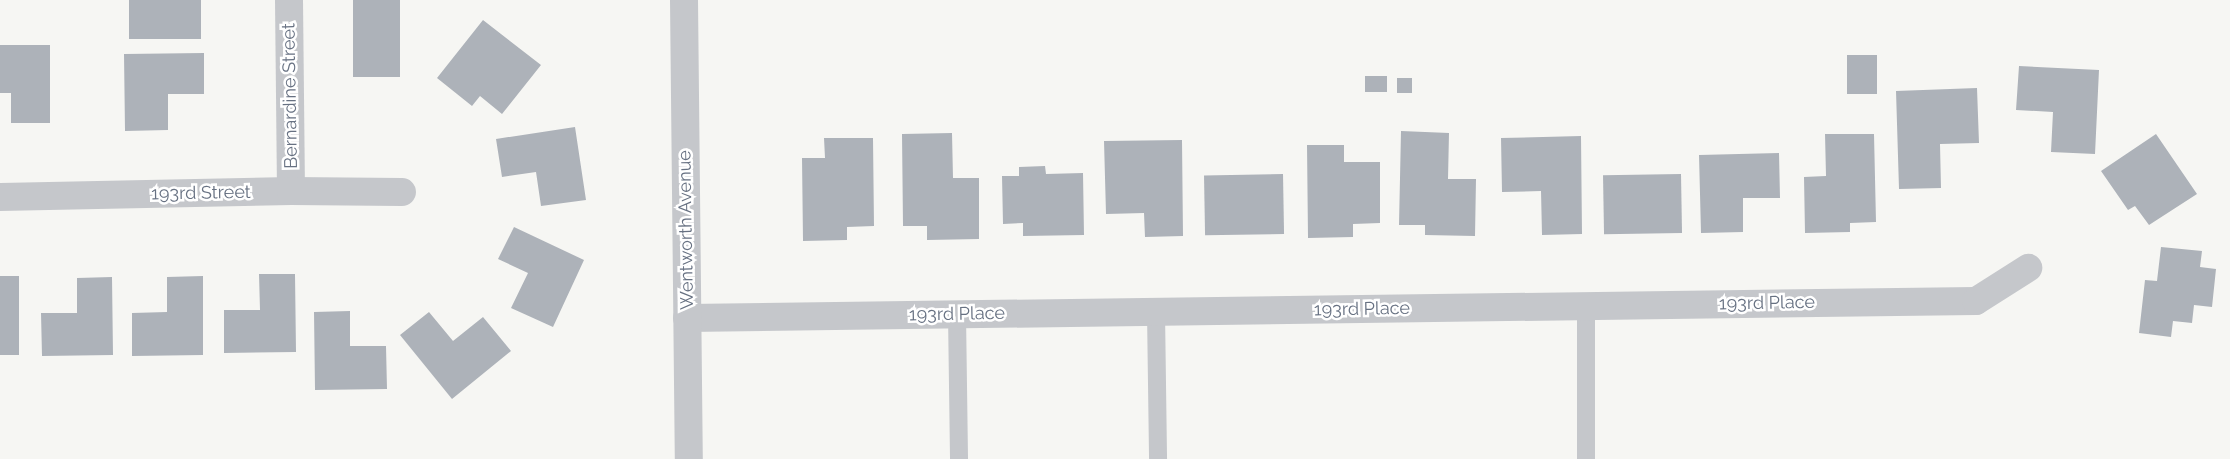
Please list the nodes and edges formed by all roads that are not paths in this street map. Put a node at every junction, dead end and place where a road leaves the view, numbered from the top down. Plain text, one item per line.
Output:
1 (289, 0) edge
2 (684, 0) edge
3 (291, 191) junction
4 (402, 192) dead end
5 (0, 197) edge
6 (2028, 268) dead end
7 (1586, 305) junction
8 (1156, 312) junction
9 (957, 314) junction
10 (687, 318) junction
11 (688, 459) edge
12 (959, 459) edge
13 (1158, 459) edge
14 (1586, 459) edge

1 - 3 street, Bernardine Street
2 - 10 street, Wentworth Avenue
3 - 4 street, 193rd Street
3 - 5 street, 193rd Street
6 - 7 street, 193rd Place
7 - 8 street, 193rd Place
7 - 14 lane
8 - 9 street, 193rd Place
8 - 13 lane
9 - 10 street, 193rd Place
9 - 12 lane
10 - 11 street, Wentworth Avenue

